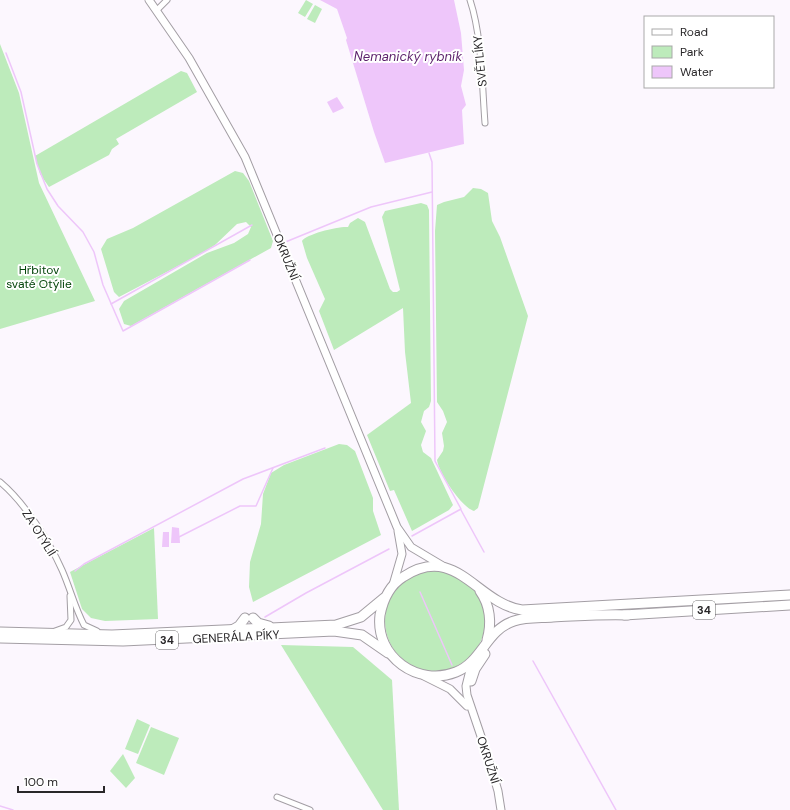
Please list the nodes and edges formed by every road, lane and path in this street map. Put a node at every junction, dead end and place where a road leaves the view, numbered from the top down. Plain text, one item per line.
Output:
1 (149, 0) edge
2 (168, 0) edge
3 (470, 0) edge
4 (157, 10) junction
5 (485, 123) dead end
6 (0, 482) edge
7 (397, 527) junction
8 (446, 568) junction
9 (393, 586) junction
10 (477, 587) junction
11 (69, 589) junction
12 (790, 595) edge
13 (386, 596) junction
14 (790, 604) edge
15 (628, 615) junction
16 (276, 628) junction
17 (231, 630) junction
18 (0, 632) edge
19 (46, 633) junction
20 (112, 634) junction
21 (0, 638) edge
22 (485, 644) junction
23 (392, 657) junction
24 (472, 662) junction
25 (422, 675) junction
26 (471, 681) joint
27 (471, 711) junction
28 (479, 732) junction
29 (277, 796) dead end
30 (310, 810) edge
31 (501, 810) edge

1 - 4 main road, OKRUŽNÍ
2 - 4 street
3 - 5 street, SVĚTLÍKY
4 - 7 main road, OKRUŽNÍ
6 - 11 street, ZA OTÝLIÍ
7 - 8 main road, OKRUŽNÍ
7 - 9 main road, OKRUŽNÍ
8 - 9 highway, 34
8 - 10 highway, 34
9 - 13 highway, 34
10 - 12 highway, 34
10 - 22 highway, 34
11 - 19 street, ZA OTÝLIÍ
11 - 20 street, ZA OTÝLIÍ
13 - 16 highway, GENERÁLA PÍKY / 34
13 - 23 highway, 34
14 - 15 highway, 34
15 - 22 highway
15 - 26 highway
16 - 17 highway, GENERÁLA PÍKY / 34
16 - 17 highway
17 - 20 highway, GENERÁLA PÍKY / 34
18 - 19 highway, GENERÁLA PÍKY / 34
19 - 20 highway, GENERÁLA PÍKY / 34
21 - 23 highway, GENERÁLA PÍKY / 34
22 - 24 highway, 34
23 - 25 highway, 34
24 - 25 highway, 34
24 - 27 main road, OKRUŽNÍ
25 - 27 main road, OKRUŽNÍ
26 - 28 main road
27 - 28 main road, OKRUŽNÍ
28 - 31 main road, OKRUŽNÍ
29 - 30 street

